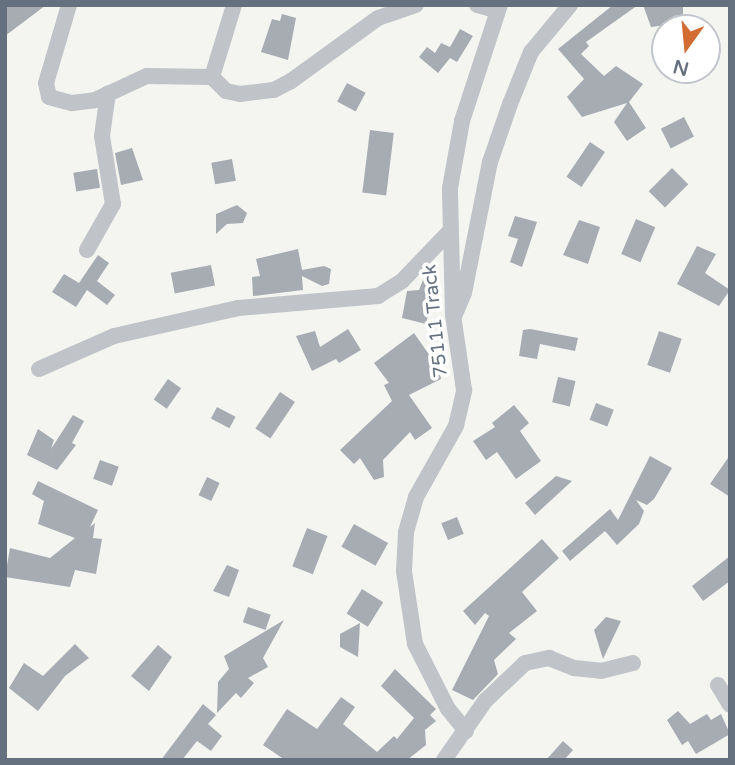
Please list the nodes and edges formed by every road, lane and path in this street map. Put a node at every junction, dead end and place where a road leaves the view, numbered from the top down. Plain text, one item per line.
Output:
1 (69, 5) edge
2 (234, 5) edge
3 (415, 5) edge
4 (477, 5) edge
5 (570, 5) edge
6 (498, 8) edge
7 (212, 77) junction
8 (108, 93) junction
9 (450, 231) junction
10 (87, 250) dead end
11 (453, 315) junction
12 (39, 369) dead end
13 (634, 663) dead end
14 (718, 685) dead end
15 (730, 705) edge
16 (466, 731) junction
17 (444, 760) edge

1 - 8 street
2 - 7 street
3 - 7 street
4 - 6 street
5 - 11 street
6 - 9 street, 75111 Track
7 - 8 street
8 - 10 street
9 - 11 street, 75111 Track
9 - 12 street
11 - 16 street, 75111 Track
13 - 16 street
14 - 15 street
16 - 17 street

